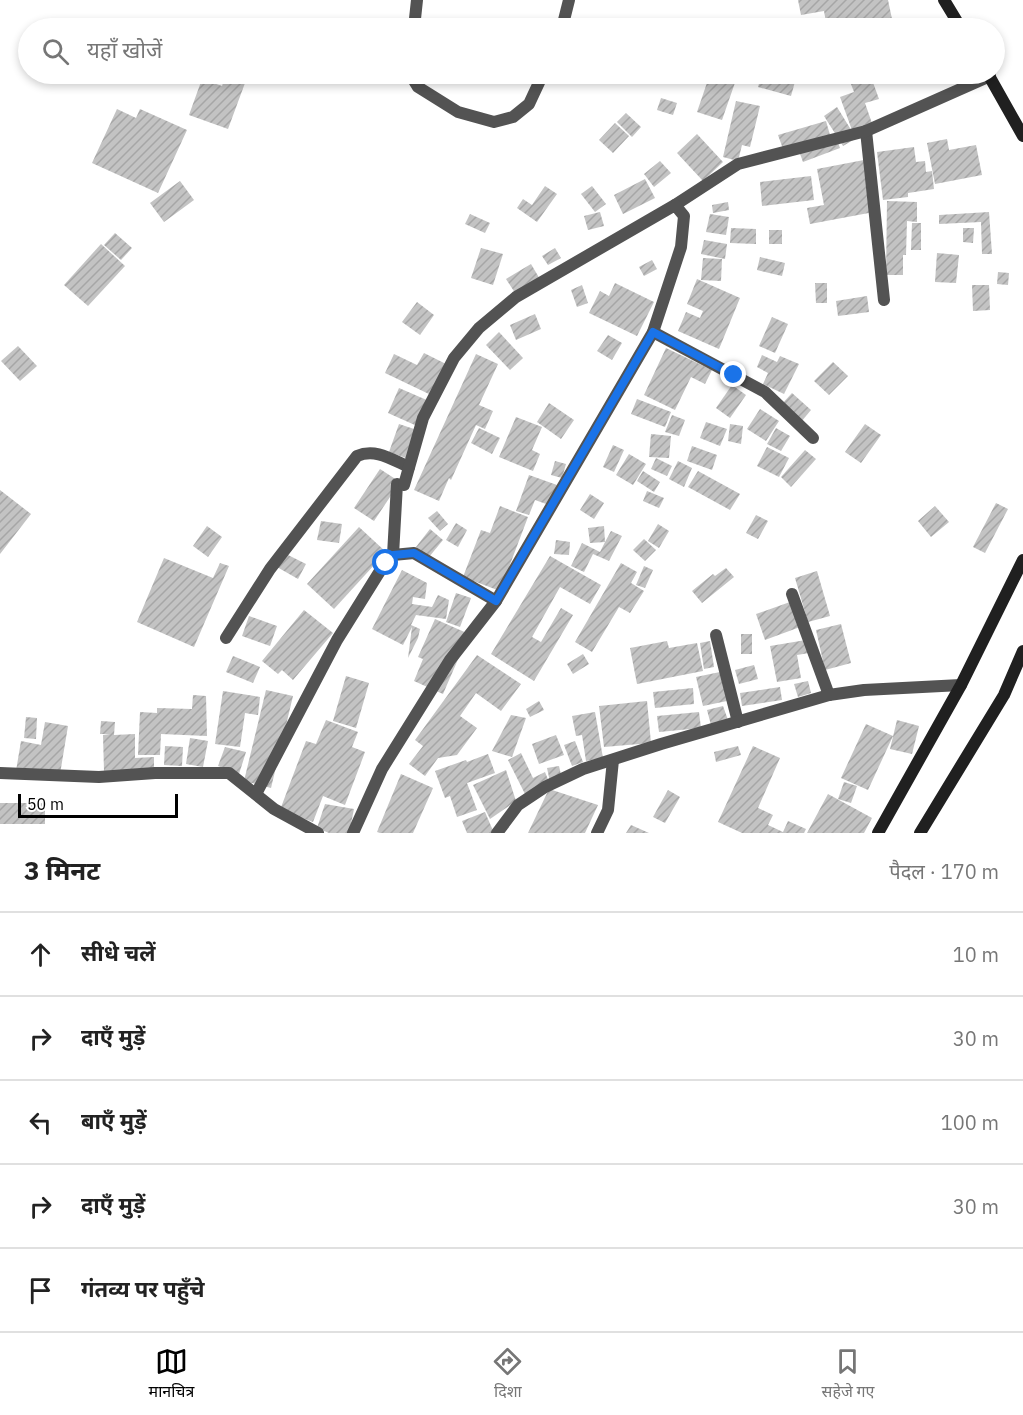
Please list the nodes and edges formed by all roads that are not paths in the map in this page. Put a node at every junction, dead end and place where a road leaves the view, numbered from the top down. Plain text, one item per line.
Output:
1 (417, 0) edge
2 (569, 0) edge
3 (944, 0) edge
4 (415, 18) edge
5 (564, 18) edge
6 (955, 18) edge
7 (416, 84) edge
8 (538, 84) edge
9 (969, 84) edge
10 (994, 84) edge
11 (866, 131) junction
12 (1023, 136) edge
13 (675, 205) junction
14 (884, 300) dead end
15 (653, 332) junction
16 (813, 438) dead end
17 (409, 467) junction
18 (393, 555) junction
19 (1023, 560) edge
20 (792, 594) dead end
21 (496, 601) junction
22 (716, 635) dead end
23 (225, 638) dead end
24 (1023, 651) edge
25 (961, 685) junction
26 (829, 695) junction
27 (738, 722) junction
28 (613, 760) junction
29 (0, 773) edge
30 (256, 794) junction
31 (318, 833) edge
32 (353, 833) edge
33 (497, 833) edge
34 (597, 833) edge
35 (878, 833) edge
36 (920, 833) edge

1 - 4 street
2 - 5 street
3 - 6 main road
7 - 8 street
9 - 11 street
10 - 12 main road
11 - 13 street
11 - 14 street
13 - 15 street
13 - 17 street
15 - 16 street
15 - 21 street
17 - 18 street
17 - 23 street
18 - 21 street
18 - 30 street
19 - 25 main road
20 - 26 street
21 - 32 street
22 - 27 street
24 - 36 main road
25 - 26 street
25 - 35 main road
26 - 27 street
27 - 28 street
28 - 33 street
28 - 34 street
29 - 30 street
30 - 31 street

